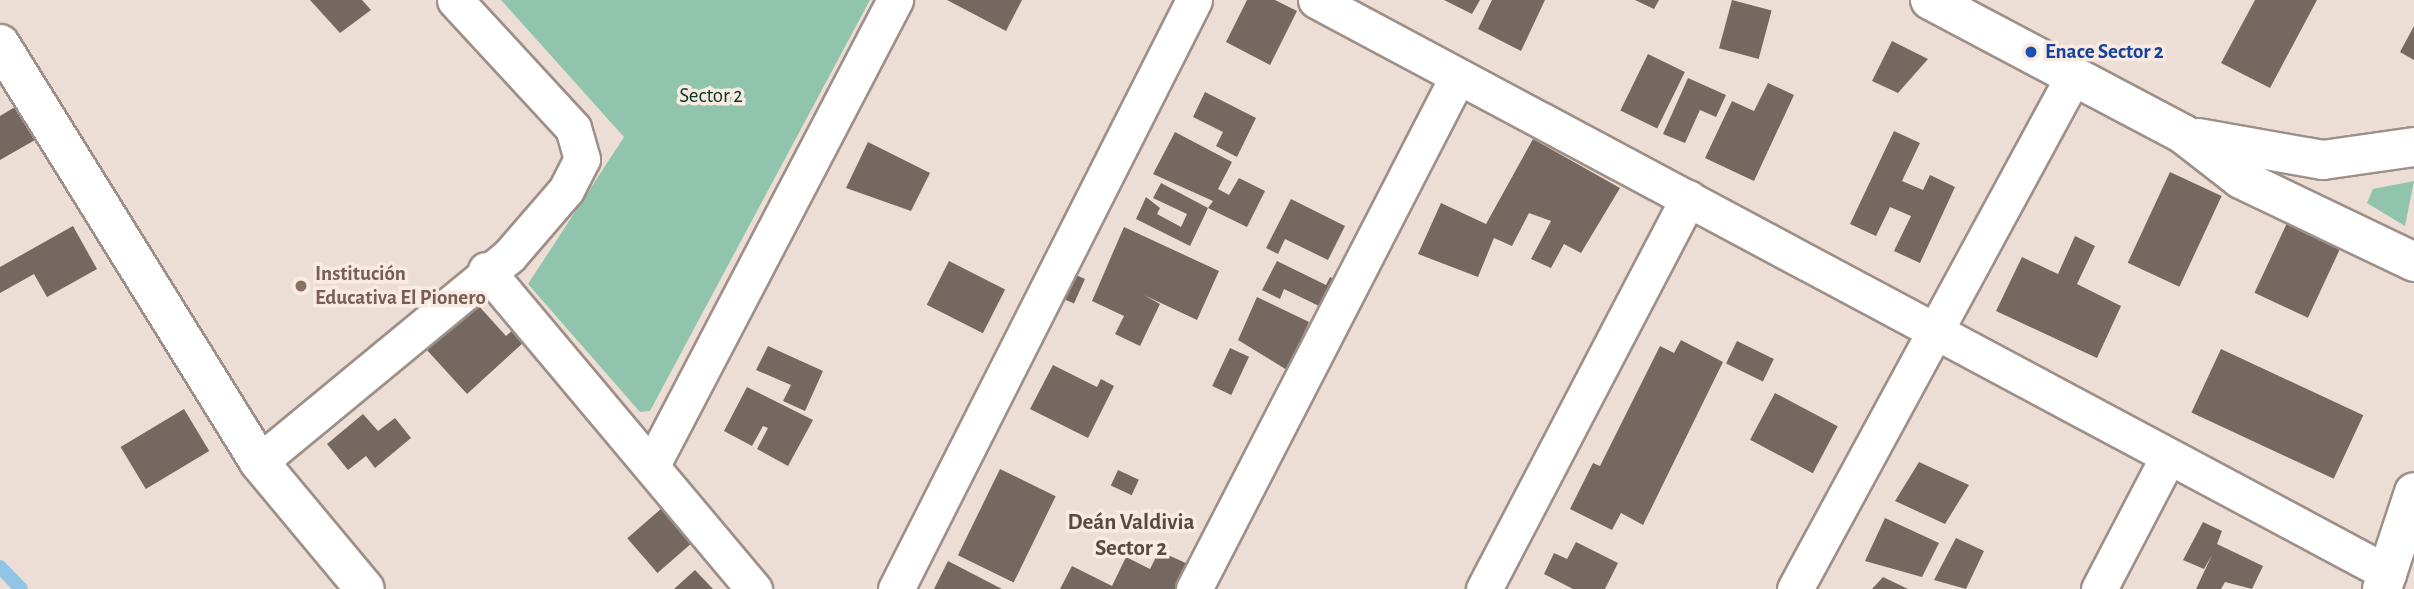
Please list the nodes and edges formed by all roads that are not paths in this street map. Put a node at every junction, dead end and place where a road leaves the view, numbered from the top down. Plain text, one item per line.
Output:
1 (455, 0) edge
2 (895, 0) edge
3 (1194, 0) edge
4 (1316, 0) edge
5 (1930, 0) edge
6 (0, 44) edge
7 (2073, 77) junction
8 (1457, 78) junction
9 (2183, 134) junction
10 (2414, 146) edge
11 (1688, 198) junction
12 (2414, 262) edge
13 (486, 270) junction
14 (1933, 330) junction
15 (2167, 459) junction
16 (259, 463) junction
17 (652, 465) junction
18 (2414, 492) edge
19 (2385, 581) edge
20 (365, 589) edge
21 (754, 589) edge
22 (897, 589) edge
23 (1194, 589) edge
24 (1484, 589) edge
25 (1795, 589) edge
26 (2099, 589) edge

1 - 13 street
2 - 17 street
3 - 22 street
4 - 8 street
5 - 7 street
6 - 16 street
7 - 9 street
7 - 14 street
8 - 11 street
8 - 23 street
9 - 10 street
9 - 12 street
11 - 14 street
11 - 24 street
13 - 16 street
13 - 17 street
14 - 15 street
14 - 25 street
15 - 19 street
15 - 26 street
16 - 20 street
17 - 21 street
18 - 19 street

